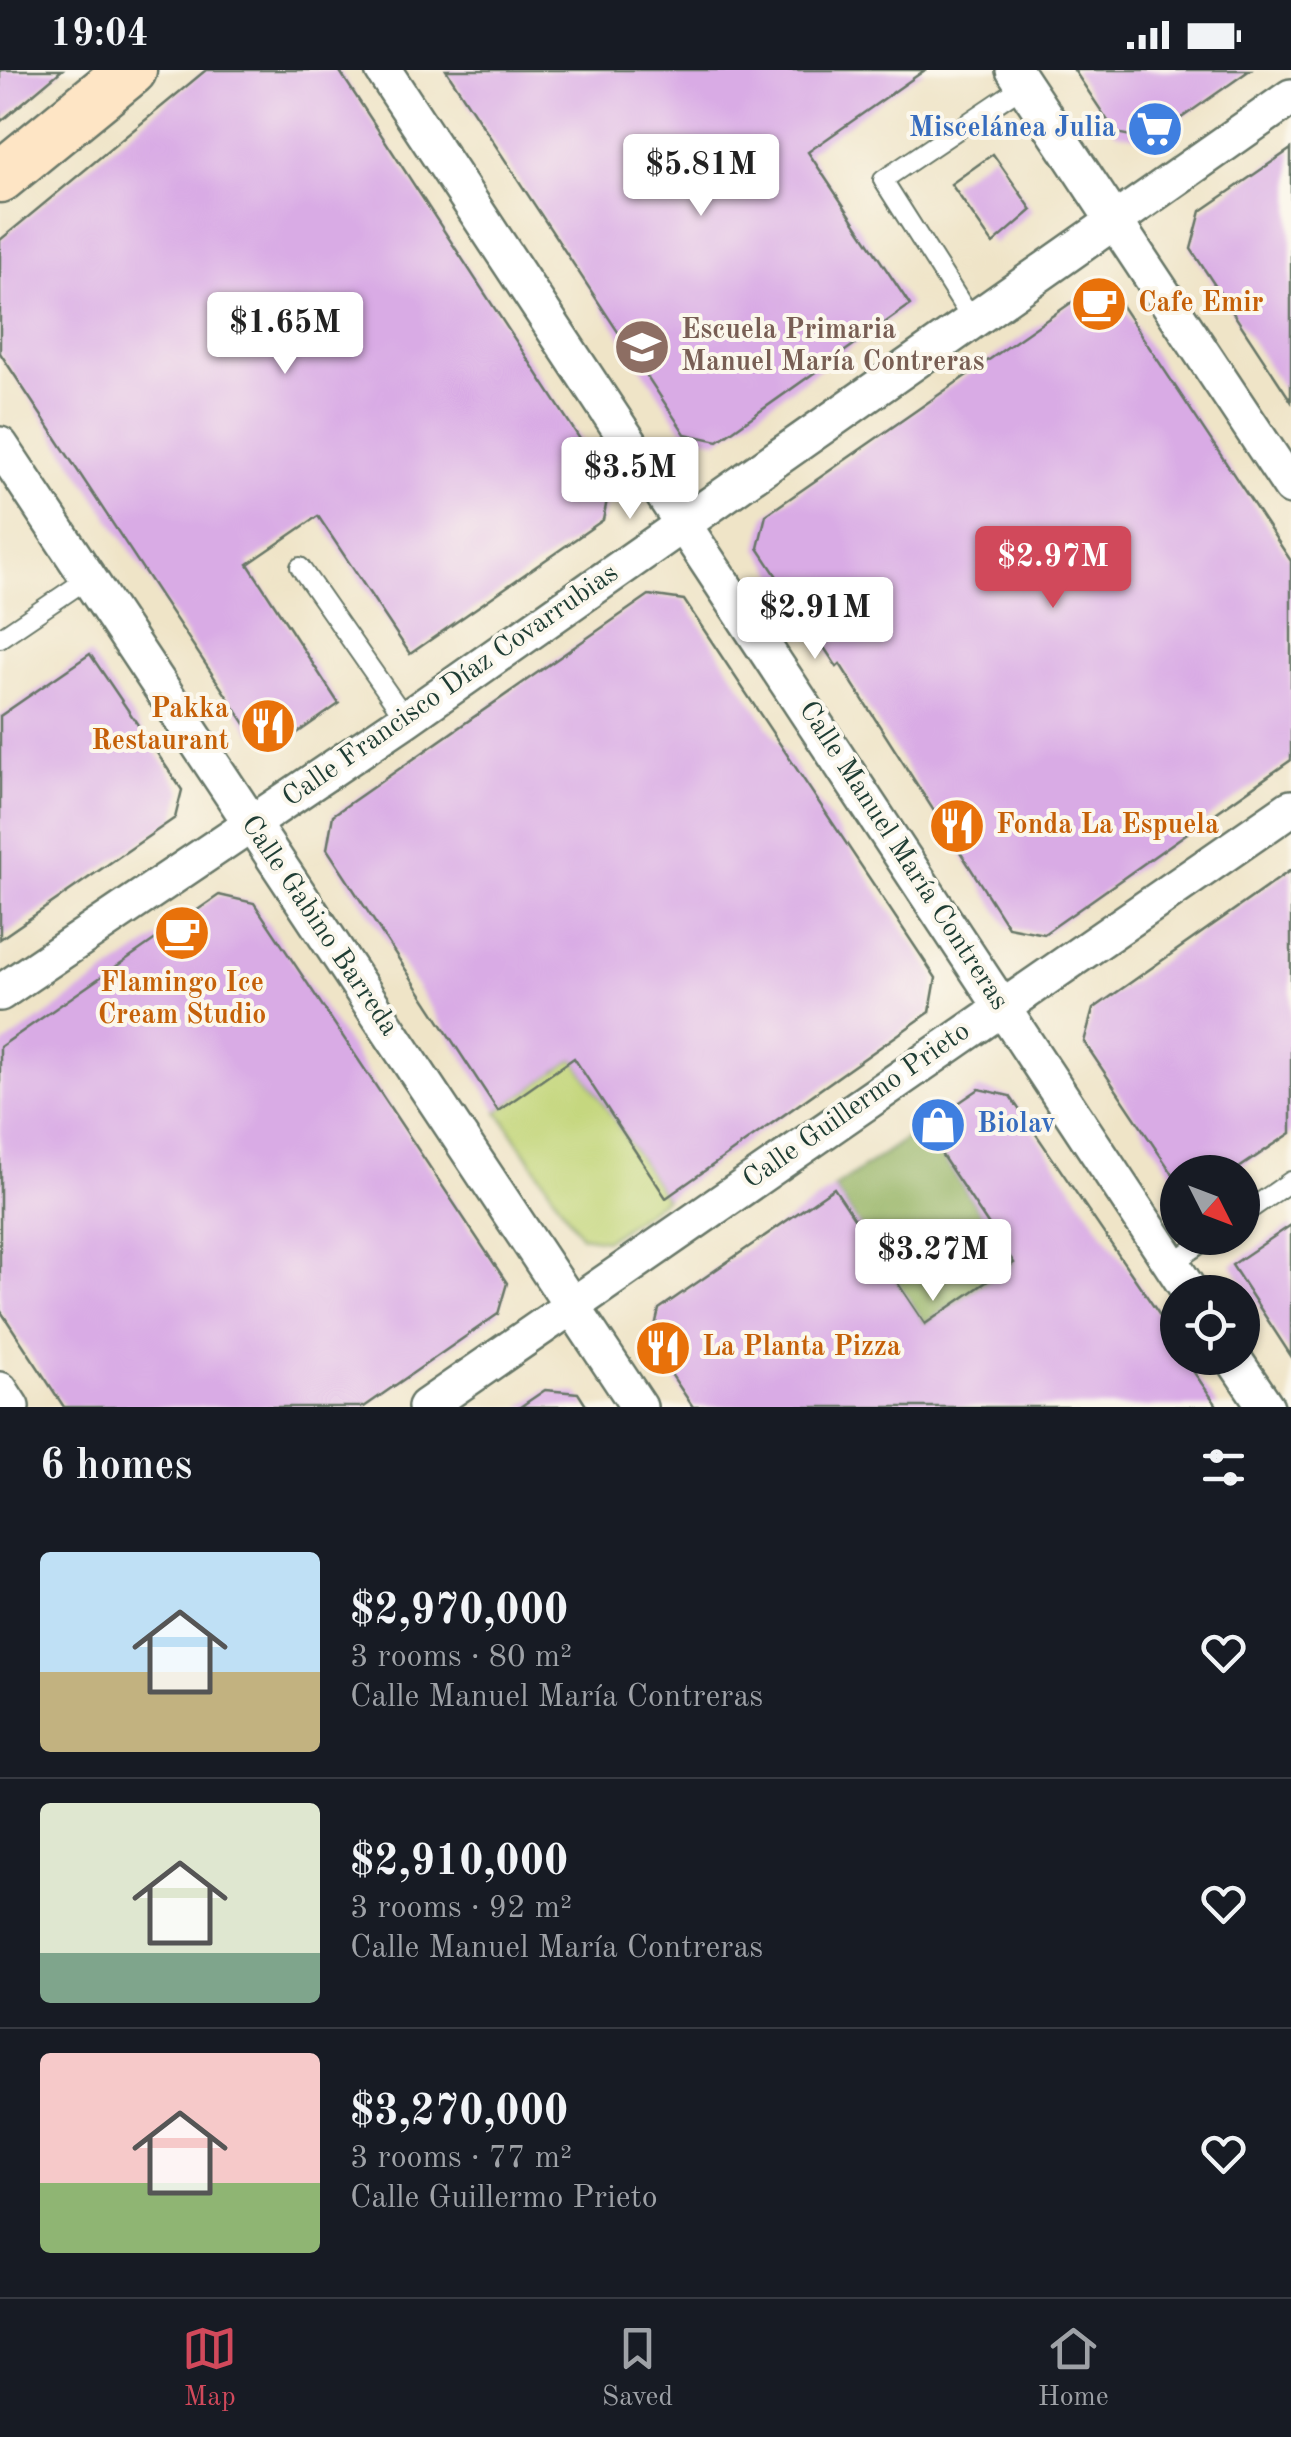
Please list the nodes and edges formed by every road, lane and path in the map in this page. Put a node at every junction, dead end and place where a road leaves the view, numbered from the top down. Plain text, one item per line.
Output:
1 (131, 70) edge
2 (383, 70) edge
3 (1019, 78) edge
4 (1291, 97) edge
5 (0, 177) edge
6 (1117, 221) junction
7 (972, 320) junction
8 (0, 445) edge
9 (1291, 487) edge
10 (686, 523) junction
11 (300, 567) dead end
12 (87, 579) junction
13 (0, 638) edge
14 (406, 718) junction
15 (1291, 808) edge
16 (250, 824) junction
17 (0, 993) edge
18 (1001, 1006) junction
19 (1291, 1181) edge
20 (1260, 1202) edge
21 (1179, 1275) edge
22 (571, 1305) junction
23 (1244, 1375) edge
24 (0, 1390) edge
25 (11, 1407) edge
26 (426, 1407) edge
27 (639, 1407) edge
28 (1266, 1407) edge

1 - 5 main road
2 - 10 street, Calle Manuel María Contreras
3 - 6 street
3 - 7 lane
4 - 6 street, Calle Francisco Díaz Covarrubias
6 - 7 street, Calle Francisco Díaz Covarrubias
6 - 9 street
7 - 10 street, Calle Francisco Díaz Covarrubias
8 - 12 street, Calle Gabino Barreda
10 - 14 street, Calle Francisco Díaz Covarrubias
10 - 18 street, Calle Manuel María Contreras
11 - 14 lane
12 - 13 lane
12 - 16 street, Calle Gabino Barreda
14 - 16 street, Calle Francisco Díaz Covarrubias
15 - 18 street, Calle Guillermo Prieto
16 - 17 street, Calle Francisco Díaz Covarrubias
16 - 22 street, Calle Gabino Barreda
18 - 21 street, Calle Manuel María Contreras
18 - 22 street, Calle Guillermo Prieto
19 - 20 lane
22 - 26 street, Calle Guillermo Prieto
22 - 27 street, Calle Gabino Barreda
23 - 28 street
24 - 25 street

